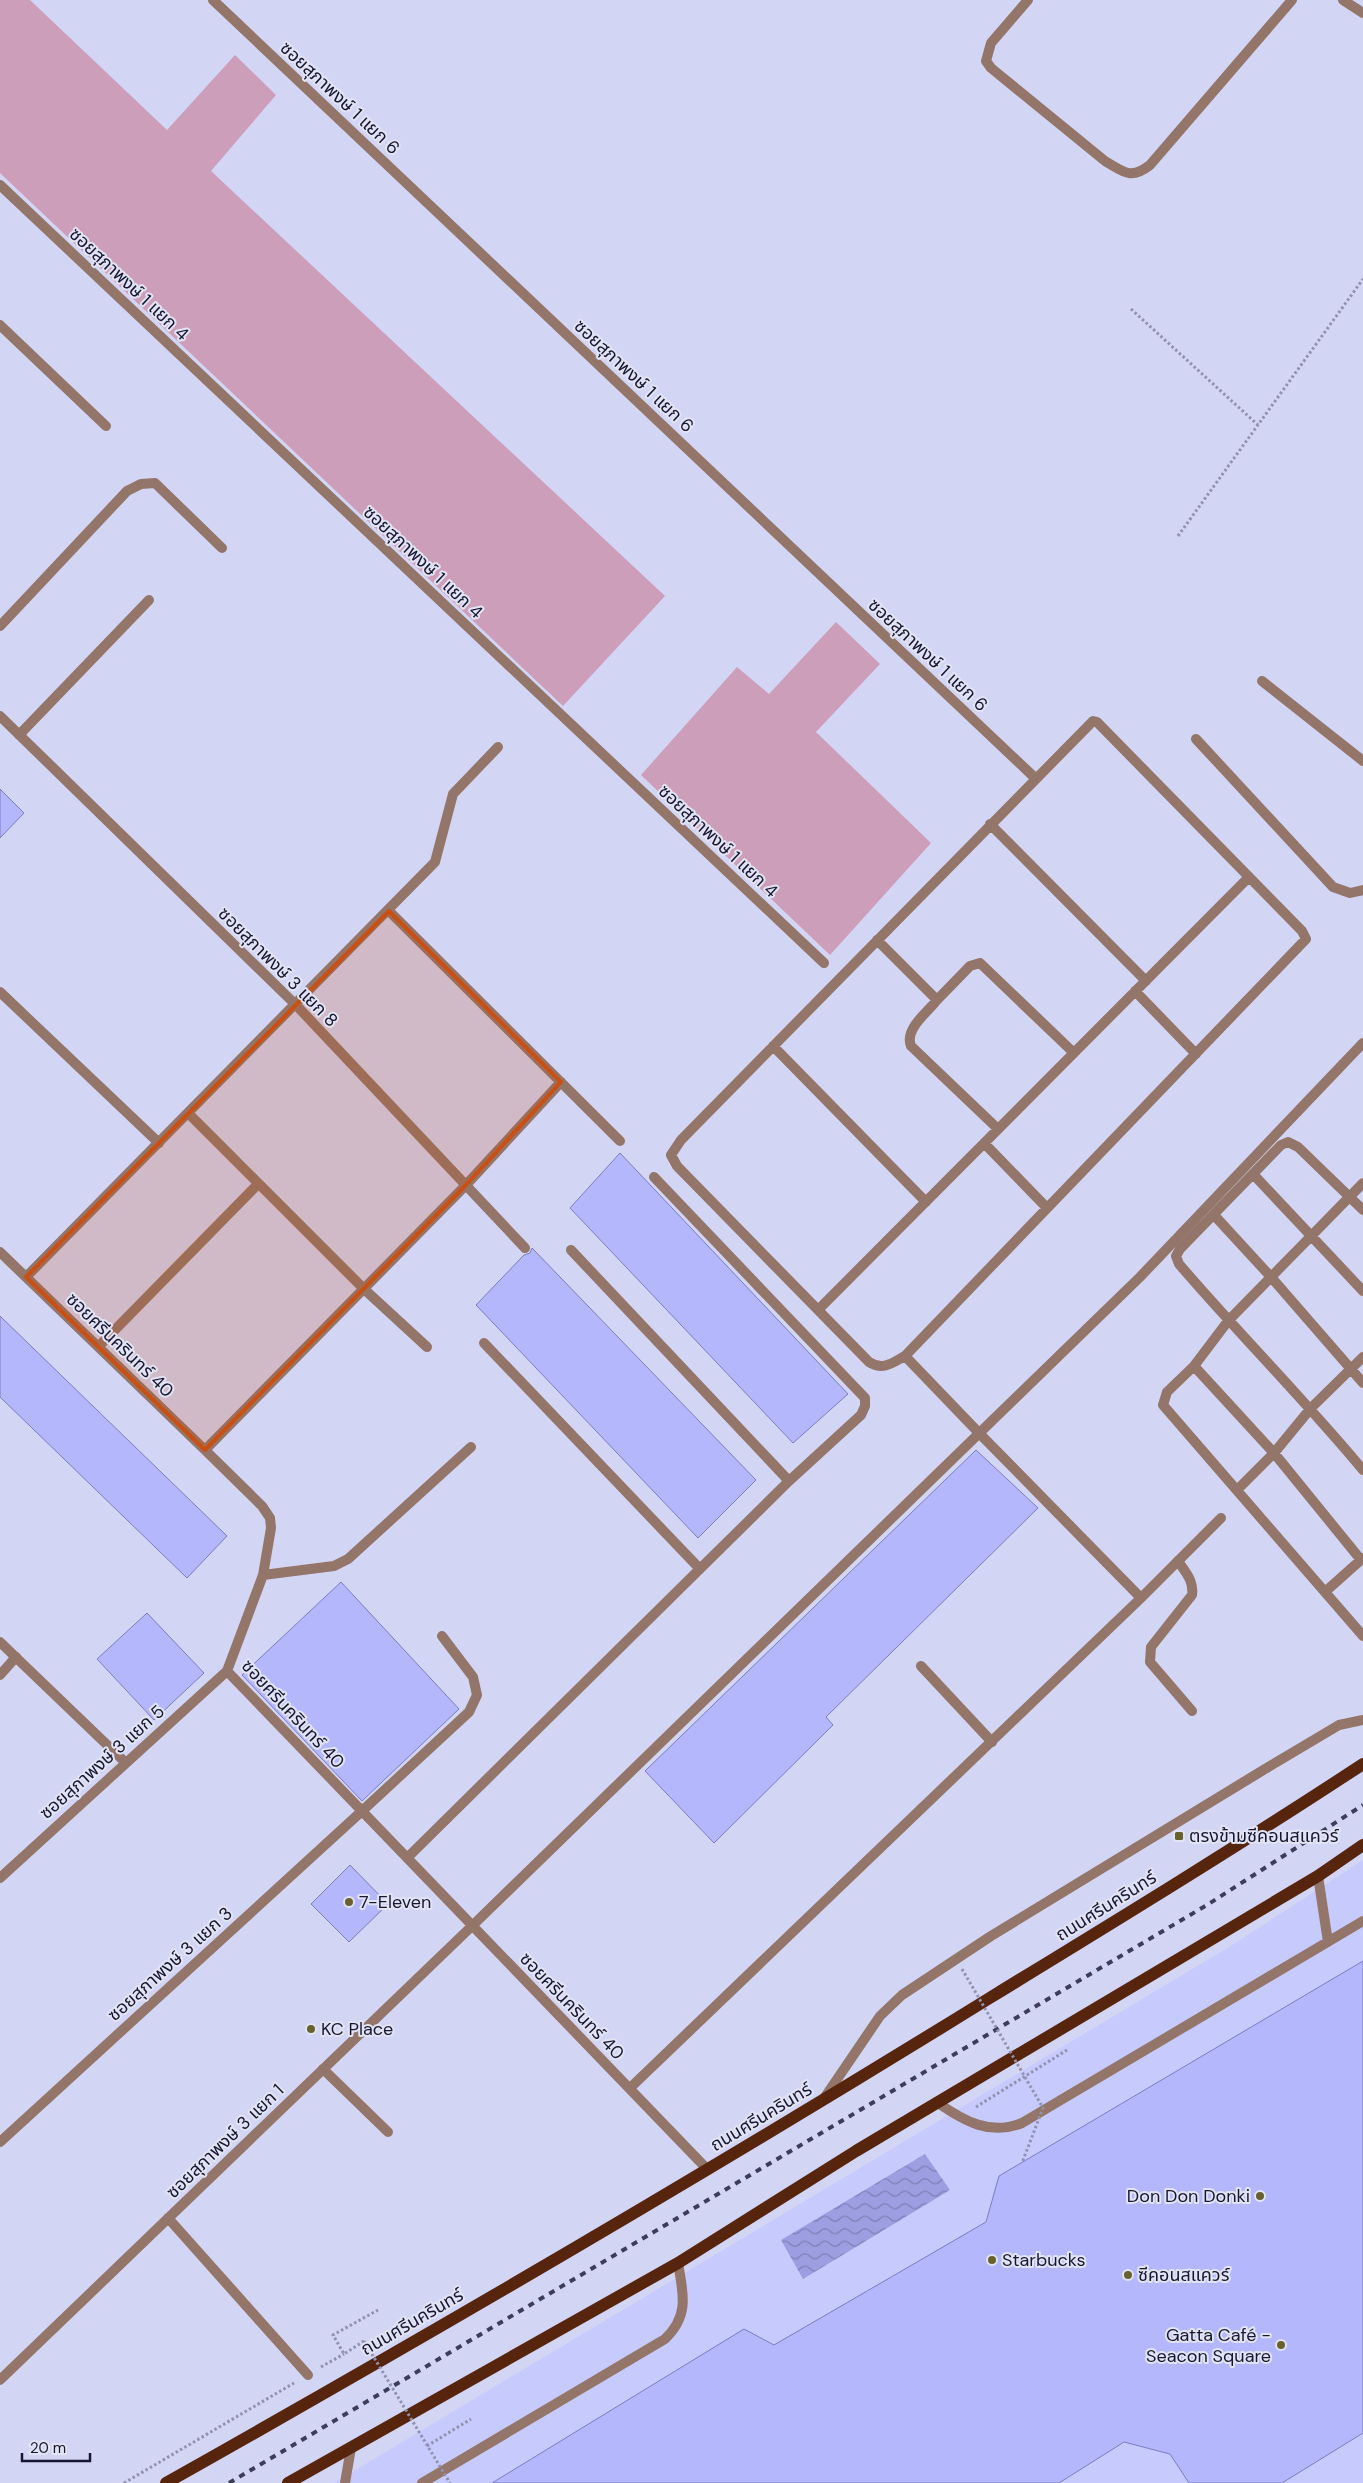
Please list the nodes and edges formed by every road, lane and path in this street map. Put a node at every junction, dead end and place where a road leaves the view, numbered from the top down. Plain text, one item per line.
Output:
1 (213, 0) edge
2 (1028, 0) edge
3 (1292, 0) edge
4 (1343, 0) edge
5 (1363, 13) edge
6 (0, 186) edge
7 (1363, 279) edge
8 (1131, 309) dead end
9 (0, 325) edge
10 (106, 426) dead end
11 (1258, 426) junction
12 (1178, 536) dead end
13 (222, 548) dead end
14 (149, 600) dead end
15 (0, 626) edge
16 (1262, 681) dead end
17 (0, 716) edge
18 (19, 735) junction
19 (1196, 739) dead end
20 (498, 747) dead end
21 (1363, 761) edge
22 (1034, 778) junction
23 (990, 824) junction
24 (1249, 877) junction
25 (1363, 890) edge
26 (389, 910) junction
27 (877, 940) junction
28 (824, 963) dead end
29 (1146, 981) junction
30 (1135, 991) junction
31 (0, 992) edge
32 (937, 1000) junction
33 (296, 1005) junction
34 (1363, 1043) edge
35 (773, 1046) junction
36 (1074, 1053) junction
37 (1196, 1054) junction
38 (561, 1082) junction
39 (188, 1113) junction
40 (998, 1129) junction
41 (620, 1141) dead end
42 (159, 1143) junction
43 (984, 1143) junction
44 (1253, 1174) junction
45 (654, 1177) dead end
46 (1363, 1183) edge
47 (258, 1184) junction
48 (466, 1185) junction
49 (1350, 1196) junction
50 (926, 1202) junction
51 (1047, 1208) junction
52 (1363, 1210) edge
53 (1214, 1215) junction
54 (1311, 1236) junction
55 (525, 1248) dead end
56 (571, 1250) dead end
57 (0, 1252) edge
58 (26, 1277) junction
59 (1271, 1277) junction
60 (364, 1289) junction
61 (1363, 1292) edge
62 (818, 1310) junction
63 (1228, 1321) junction
64 (484, 1343) dead end
65 (99, 1346) junction
66 (427, 1347) dead end
67 (905, 1356) junction
68 (1363, 1357) edge
69 (1194, 1366) junction
70 (1350, 1370) junction
71 (1363, 1383) edge
72 (1311, 1408) junction
73 (978, 1433) junction
74 (471, 1447) dead end
75 (205, 1450) junction
76 (1274, 1453) junction
77 (1363, 1470) edge
78 (789, 1481) junction
79 (1238, 1489) junction
80 (1221, 1518) dead end
81 (1362, 1559) edge
82 (1178, 1561) junction
83 (700, 1569) junction
84 (263, 1575) junction
85 (1326, 1591) junction
86 (1141, 1598) junction
87 (442, 1636) dead end
88 (1363, 1636) edge
89 (0, 1642) edge
90 (16, 1657) junction
91 (921, 1666) dead end
92 (227, 1671) junction
93 (0, 1675) edge
94 (1192, 1712) dead end
95 (1363, 1720) edge
96 (992, 1742) junction
97 (126, 1763) junction
98 (1363, 1764) edge
99 (362, 1811) junction
100 (1363, 1845) edge
101 (407, 1858) junction
102 (1318, 1876) junction
103 (0, 1878) edge
104 (1363, 1921) edge
105 (472, 1926) junction
106 (1328, 1942) junction
107 (962, 1969) dead end
108 (1067, 2050) dead end
109 (323, 2069) junction
110 (1024, 2076) junction
111 (630, 2088) junction
112 (823, 2101) junction
113 (938, 2103) junction
114 (969, 2111) dead end
115 (388, 2132) dead end
116 (0, 2142) edge
117 (1022, 2163) dead end
118 (707, 2169) junction
119 (168, 2218) junction
120 (678, 2263) junction
121 (378, 2310) dead end
122 (344, 2354) junction
123 (308, 2375) junction
124 (0, 2380) edge
125 (471, 2419) dead end
126 (427, 2446) junction
127 (351, 2448) junction
128 (124, 2483) edge
129 (166, 2483) edge
130 (288, 2483) edge
131 (345, 2483) edge
132 (422, 2483) edge
133 (450, 2483) edge

1 - 22 street, ซอยสุภาพงษ์ 1 แยก 6
2 - 3 street
4 - 5 street
6 - 28 street, ซอยสุภาพงษ์ 1 แยก 4
7 - 11 path
8 - 11 path
9 - 10 street
11 - 12 path
13 - 15 street
14 - 18 street
16 - 21 street
17 - 18 street, ซอยสุภาพงษ์ 3 แยก 8
18 - 33 street, ซอยสุภาพงษ์ 3 แยก 8
19 - 25 street
20 - 26 street
22 - 23 street
22 - 24 street
23 - 27 street
23 - 29 street
24 - 29 street
24 - 37 street
26 - 33 street
26 - 38 street
27 - 32 street
27 - 35 street
29 - 30 street
30 - 36 street
30 - 37 street
31 - 42 street
32 - 36 street
32 - 40 street
33 - 39 street
33 - 48 street, ซอยสุภาพงษ์ 3 แยก 8
34 - 73 street, ซอยสุภาพงษ์ 3 แยก 1
35 - 50 street
35 - 62 street
36 - 40 street
37 - 51 street
38 - 41 street
38 - 48 street
39 - 42 street
39 - 47 street
40 - 43 street
42 - 58 street
43 - 50 street
43 - 51 street
44 - 49 street
44 - 53 street
44 - 54 street
45 - 78 street
46 - 49 street
47 - 60 street
47 - 65 street
48 - 55 street, ซอยสุภาพงษ์ 3 แยก 8
48 - 60 street
49 - 52 street
49 - 54 street
50 - 62 street
51 - 67 street
53 - 59 street
53 - 63 street
54 - 59 street
54 - 61 street
56 - 78 street
57 - 58 street, ซอยศรีนครินทร์ 40
58 - 65 street, ซอยศรีนครินทร์ 40
59 - 63 street
59 - 70 street
60 - 66 street
60 - 75 street
62 - 67 street
63 - 69 street
63 - 72 street
64 - 83 street
65 - 75 street, ซอยศรีนครินทร์ 40
67 - 73 street
68 - 70 street
69 - 76 street
69 - 79 street
70 - 71 street
70 - 72 street
72 - 76 street
72 - 77 street
73 - 86 street
73 - 105 street, ซอยสุภาพงษ์ 3 แยก 1
74 - 84 street
75 - 84 street, ซอยศรีนครินทร์ 40
76 - 79 street
76 - 81 street
78 - 83 street
79 - 85 street
80 - 82 street
81 - 85 street
82 - 86 street
82 - 94 street
83 - 101 street
84 - 92 street, ซอยศรีนครินทร์ 40
85 - 88 street
86 - 96 street
87 - 99 street, ซอยสุภาพงษ์ 3 แยก 3
89 - 90 street
90 - 93 street
90 - 97 street
91 - 96 street
92 - 97 street, ซอยสุภาพงษ์ 3 แยก 5
92 - 99 street, ซอยศรีนครินทร์ 40
95 - 112 street
96 - 111 street
97 - 103 street, ซอยสุภาพงษ์ 3 แยก 5
98 - 112 main road, ถนนศรีนครินทร์
99 - 101 street, ซอยศรีนครินทร์ 40
99 - 116 street, ซอยสุภาพงษ์ 3 แยก 3
100 - 102 main road
101 - 105 street, ซอยศรีนครินทร์ 40
102 - 106 street
102 - 113 main road
104 - 106 street
105 - 109 street, ซอยสุภาพงษ์ 3 แยก 1
105 - 111 street, ซอยศรีนครินทร์ 40
106 - 113 street
107 - 110 path, bridge
108 - 110 path
109 - 115 street
109 - 119 street, ซอยสุภาพงษ์ 3 แยก 1
110 - 114 path
110 - 117 path, bridge
111 - 118 street, ซอยศรีนครินทร์ 40
112 - 118 main road, ถนนศรีนครินทร์
113 - 120 main road
118 - 129 main road, ถนนศรีนครินทร์
119 - 123 street
119 - 124 street, ซอยสุภาพงษ์ 3 แยก 1
120 - 127 main road
120 - 132 street
121 - 122 path
122 - 123 path
122 - 126 path, bridge
123 - 128 path
125 - 126 path
126 - 133 path, bridge
127 - 130 main road
127 - 131 street

